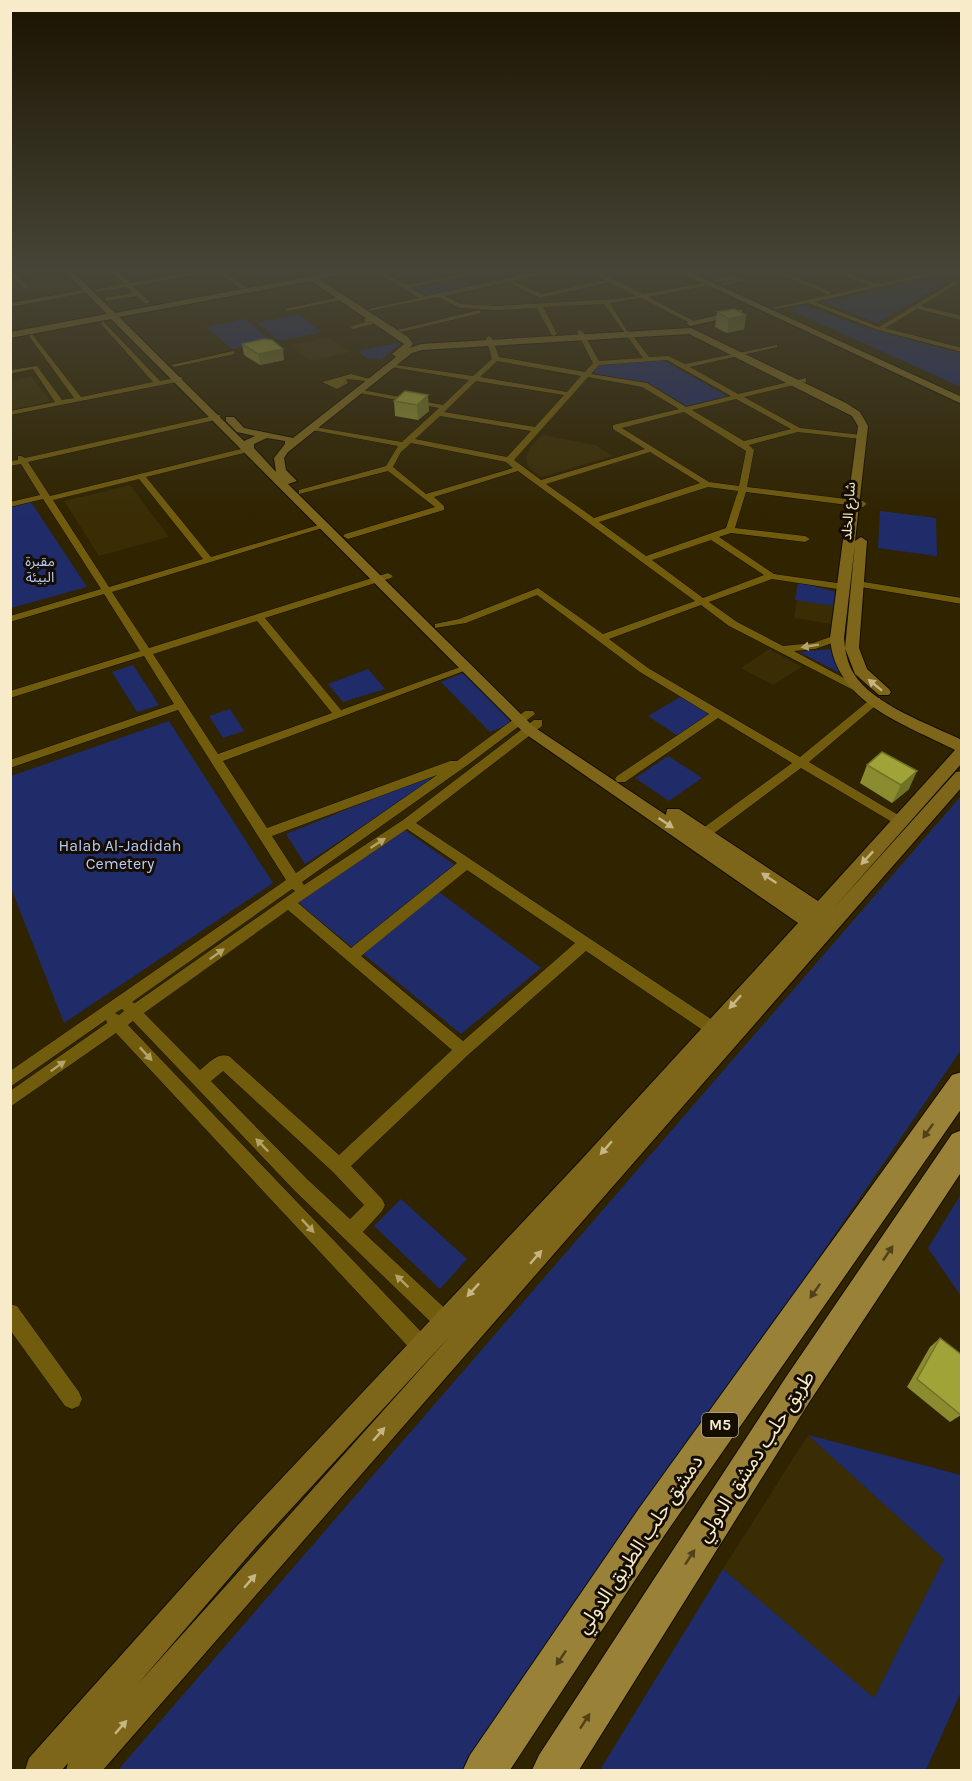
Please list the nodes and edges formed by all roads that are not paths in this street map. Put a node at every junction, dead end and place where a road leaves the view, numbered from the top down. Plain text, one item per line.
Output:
1 (44, 352) edge
2 (130, 352) edge
3 (150, 352) edge
4 (159, 352) edge
5 (400, 352) edge
6 (408, 352) edge
7 (494, 352) edge
8 (591, 352) edge
9 (642, 352) edge
10 (749, 352) edge
11 (856, 352) edge
12 (873, 352) edge
13 (233, 353) dead end
14 (745, 353) junction
15 (884, 357) junction
16 (496, 359) junction
17 (647, 359) junction
18 (872, 360) junction
19 (597, 363) junction
20 (392, 364) junction
21 (174, 366) junction
22 (56, 367) junction
23 (683, 367) junction
24 (37, 371) junction
25 (10, 374) edge
26 (587, 374) junction
27 (179, 379) junction
28 (475, 379) junction
29 (345, 381) dead end
30 (799, 381) junction
31 (159, 384) junction
32 (362, 386) junction
33 (962, 393) edge
34 (568, 394) junction
35 (738, 396) junction
36 (79, 399) junction
37 (962, 401) edge
38 (59, 402) junction
39 (687, 409) junction
40 (441, 410) junction
41 (10, 413) edge
42 (215, 415) junction
43 (312, 428) junction
44 (536, 429) junction
45 (798, 430) junction
46 (265, 435) junction
47 (280, 435) junction
48 (861, 437) junction
49 (407, 442) junction
50 (743, 444) junction
51 (288, 448) junction
52 (249, 449) junction
53 (652, 449) junction
54 (509, 460) junction
55 (16, 461) edge
56 (389, 468) junction
57 (517, 469) junction
58 (141, 476) junction
59 (538, 484) junction
60 (708, 484) junction
61 (742, 488) junction
62 (302, 492) junction
63 (429, 496) junction
64 (47, 498) junction
65 (858, 503) junction
66 (10, 505) edge
67 (591, 522) junction
68 (325, 526) junction
69 (730, 530) junction
70 (711, 536) junction
71 (805, 539) dead end
72 (347, 540) junction
73 (644, 560) junction
74 (209, 561) junction
75 (380, 575) junction
76 (771, 576) junction
77 (858, 584) junction
78 (844, 587) junction
79 (107, 590) junction
80 (962, 601) edge
81 (701, 602) junction
82 (259, 617) junction
83 (10, 619) edge
84 (439, 626) junction
85 (842, 634) junction
86 (602, 638) junction
87 (145, 649) junction
88 (782, 649) junction
89 (467, 668) junction
90 (10, 688) edge
91 (861, 690) junction
92 (10, 695) edge
93 (876, 700) junction
94 (182, 705) junction
95 (718, 713) junction
96 (339, 715) junction
97 (529, 722) junction
98 (962, 735) edge
99 (962, 747) edge
100 (962, 752) edge
101 (470, 758) junction
102 (217, 759) junction
103 (800, 763) junction
104 (10, 765) edge
105 (962, 776) edge
106 (621, 779) junction
107 (901, 822) junction
108 (407, 823) junction
109 (265, 834) junction
110 (704, 834) junction
111 (467, 863) junction
112 (297, 887) junction
113 (288, 903) junction
114 (821, 921) junction
115 (585, 943) junction
116 (351, 956) junction
117 (122, 1000) junction
118 (106, 1011) junction
119 (135, 1012) junction
120 (118, 1024) junction
121 (712, 1028) junction
122 (463, 1050) junction
123 (10, 1080) edge
124 (200, 1080) junction
125 (962, 1084) edge
126 (10, 1100) edge
127 (962, 1144) edge
128 (339, 1166) junction
129 (301, 1185) junction
130 (284, 1200) junction
131 (350, 1232) junction
132 (10, 1312) edge
133 (444, 1321) junction
134 (421, 1346) junction
135 (72, 1399) dead end
136 (41, 1770) edge
137 (82, 1770) edge
138 (485, 1770) edge
139 (554, 1770) edge

1 - 22 street
2 - 31 street
3 - 27 street
4 - 21 street
5 - 32 street
6 - 20 street
7 - 16 street
8 - 19 street
9 - 17 street
10 - 14 street
11 - 18 street
12 - 15 street
13 - 21 street
14 - 23 street
14 - 30 street
15 - 18 street
15 - 33 street
16 - 26 street
16 - 28 street
17 - 19 street
17 - 23 street
18 - 37 street
19 - 26 street
20 - 28 street
20 - 32 street
21 - 46 street
22 - 24 street
22 - 36 street
23 - 35 street
24 - 25 street
24 - 38 street
26 - 34 street
26 - 39 street
27 - 31 street
27 - 42 street
28 - 34 street
28 - 40 street
29 - 32 street
30 - 35 street
30 - 48 street
30 - 65 street, شارع الخلد
31 - 36 street
32 - 40 street
32 - 43 street
32 - 47 street
34 - 44 street
35 - 39 street
35 - 45 street
36 - 38 street
38 - 41 street
39 - 50 street
39 - 53 street
40 - 44 street
40 - 49 street
42 - 52 street
42 - 55 street
43 - 49 street
43 - 51 street
44 - 54 street
45 - 48 street
45 - 50 street
46 - 47 street
46 - 52 street
47 - 51 street
48 - 65 street
49 - 54 street
49 - 56 street
50 - 61 street
51 - 52 street
51 - 62 street
52 - 58 street
52 - 68 street
53 - 59 street
53 - 60 street
54 - 57 street
55 - 64 street
56 - 62 street
56 - 63 street
57 - 59 street
57 - 63 street
58 - 64 street
58 - 74 street
59 - 67 street
60 - 61 street
60 - 67 street
61 - 65 street
61 - 69 street
62 - 72 street
63 - 72 street
64 - 66 street
64 - 79 street
65 - 77 street, شارع الخلد
65 - 78 street
67 - 73 street
68 - 72 street
68 - 74 street
69 - 70 street
69 - 71 street
70 - 73 street
70 - 76 street
72 - 75 street
73 - 81 street
74 - 79 street
75 - 82 street
75 - 84 street
75 - 87 street
75 - 89 street
76 - 78 street
76 - 81 street
77 - 80 street
77 - 85 street, شارع الخلد
78 - 85 street
79 - 83 street
79 - 87 street
81 - 86 street
81 - 88 street
82 - 87 street
82 - 96 street
84 - 86 street
84 - 97 street
85 -> 88 street
85 - 91 street
98 -> 85 street, شارع الخلد
86 - 95 street
87 - 90 street
87 - 92 street
87 - 94 street
88 - 91 street
89 - 96 street
89 - 97 street
91 - 93 street
93 - 99 street
93 - 103 street
94 - 102 street
94 - 104 street
95 - 103 street
95 - 106 street
96 - 102 street
97 - 101 street
97 - 106 street
97 - 108 street
97 -> 114 street
100 - 107 street
101 - 109 street
101 - 112 street
102 - 109 street
103 - 107 street
103 - 110 street
105 - 114 street
106 - 110 street
107 -> 114 street
108 - 111 street
112 -> 108 street
109 - 112 street
114 -> 110 street
111 - 115 street
111 - 116 street
112 - 113 street
112 - 117 street
113 - 116 street
119 -> 113 street
114 -> 121 street
137 -> 114 street
115 - 121 street
115 - 122 street
116 - 122 street
117 - 118 street
117 - 119 street
118 - 120 street
118 - 123 street
119 - 120 street
119 - 124 street
126 -> 120 street
120 -> 130 street
121 -> 133 street
122 - 128 street
124 - 128 street
129 -> 124 street
125 -> 138 highway, دمشق حلب الطريق الدولي / M5
139 -> 127 highway, طريق حلب دمشق الدولي / M5
128 - 131 street
129 - 130 street
129 - 131 street
130 -> 134 street
133 -> 131 street
132 - 135 street
133 - 134 street
134 - 136 street

